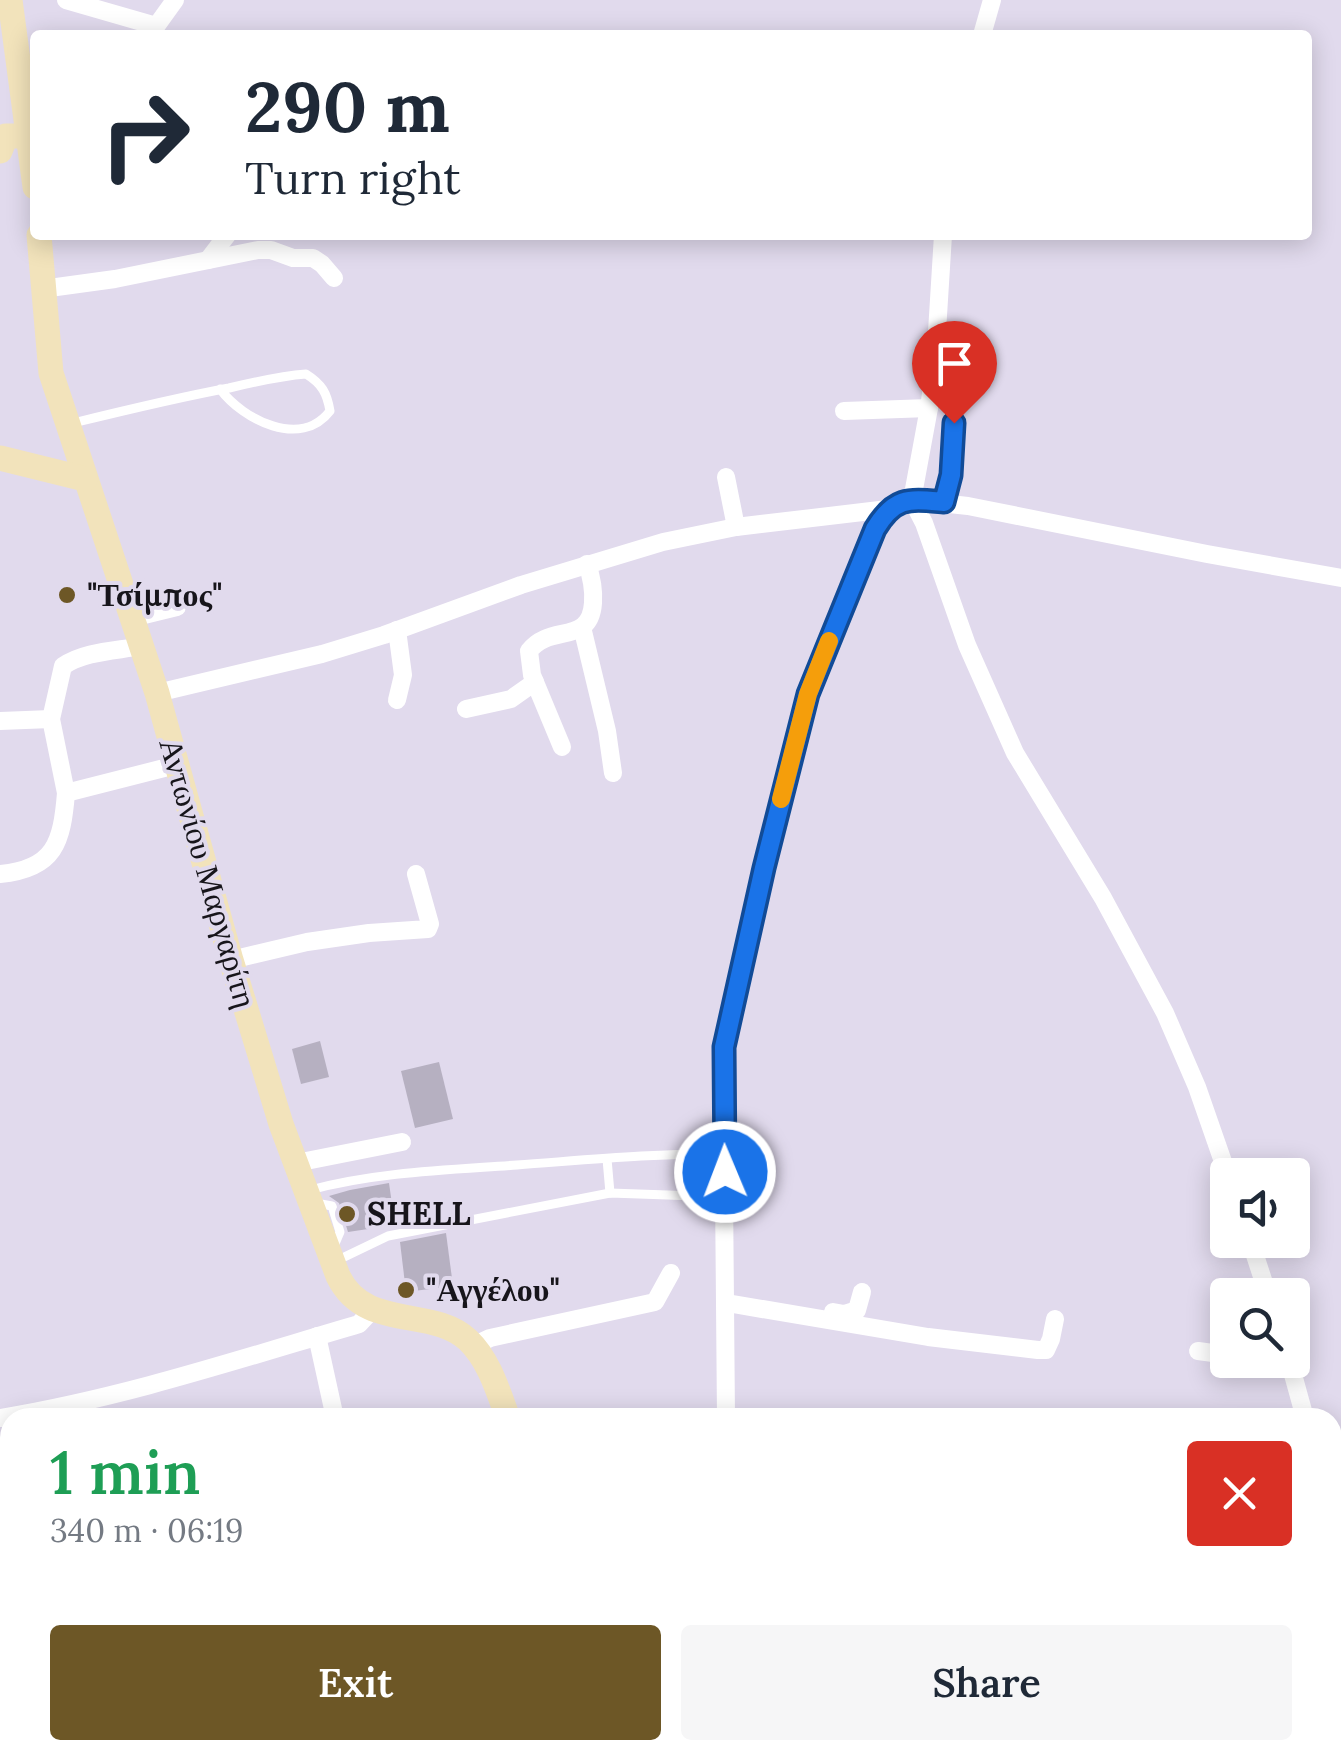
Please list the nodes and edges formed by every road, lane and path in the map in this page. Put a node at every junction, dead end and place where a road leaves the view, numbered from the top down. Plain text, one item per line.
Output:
1 (10, 0) edge
2 (66, 0) edge
3 (175, 0) edge
4 (992, 0) edge
5 (153, 30) edge
6 (983, 30) edge
7 (14, 139) edge
8 (30, 176) edge
9 (39, 240) edge
10 (223, 240) edge
11 (943, 240) edge
12 (208, 260) junction
13 (334, 278) dead end
14 (42, 288) junction
15 (220, 389) junction
16 (954, 402) dead end
17 (930, 408) junction
18 (844, 411) dead end
19 (66, 424) junction
20 (0, 458) edge
21 (726, 478) dead end
22 (85, 479) junction
23 (912, 500) junction
24 (944, 502) junction
25 (888, 509) junction
26 (736, 528) junction
27 (587, 564) junction
28 (1341, 578) edge
29 (177, 606) dead end
30 (132, 618) junction
31 (582, 627) junction
32 (398, 630) junction
33 (142, 646) junction
34 (534, 682) junction
35 (157, 693) junction
36 (397, 700) dead end
37 (466, 709) dead end
38 (52, 719) junction
39 (0, 721) edge
40 (562, 748) dead end
41 (176, 765) junction
42 (613, 773) dead end
43 (66, 793) junction
44 (0, 874) edge
45 (416, 874) dead end
46 (231, 960) junction
47 (402, 1142) dead end
48 (690, 1154) junction
49 (725, 1154) junction
50 (607, 1158) junction
51 (1222, 1158) edge
52 (296, 1163) junction
53 (610, 1193) junction
54 (691, 1196) junction
55 (313, 1197) junction
56 (726, 1197) junction
57 (334, 1254) junction
58 (671, 1273) dead end
59 (862, 1292) dead end
60 (726, 1299) junction
61 (373, 1309) junction
62 (1055, 1319) dead end
63 (317, 1336) junction
64 (473, 1346) junction
65 (1198, 1351) dead end
66 (1210, 1353) edge
67 (1294, 1378) edge
68 (70, 1408) edge
69 (333, 1408) edge
70 (504, 1408) edge
71 (726, 1408) edge
72 (1302, 1408) edge

1 - 7 street
2 - 5 street
3 - 5 street
4 - 6 street
7 - 8 street
9 - 14 street, Αντωνίου Μαργαρίτη
10 - 12 street
11 - 17 street
12 - 13 street
12 - 14 street
14 - 19 street, Αντωνίου Μαργαρίτη
15 - 15 lane
15 - 19 lane
16 - 24 street
17 - 18 street
17 - 23 street
19 - 22 street, Αντωνίου Μαργαρίτη
20 - 22 street
21 - 26 street
22 - 30 street, Αντωνίου Μαργαρίτη
23 - 24 street
23 - 25 street
23 - 51 street
24 - 28 street
25 - 26 street
25 - 49 street
26 - 27 street
27 - 31 street
27 - 32 street
29 - 30 street
30 - 33 street, Αντωνίου Μαργαρίτη
31 - 34 street
31 - 42 street
32 - 35 street
32 - 36 street
33 - 35 street, Αντωνίου Μαργαρίτη
33 - 38 street
34 - 37 street
34 - 40 street
35 - 41 street, Αντωνίου Μαργαρίτη
38 - 39 street
38 - 43 street
41 - 43 street
41 - 46 street, Αντωνίου Μαργαρίτη
43 - 44 street
45 - 46 street
46 - 52 street, Αντωνίου Μαργαρίτη
47 - 52 street
48 - 49 lane
48 - 50 lane
48 - 54 lane
49 - 56 street
50 - 53 lane
50 - 55 lane
52 - 55 street, Αντωνίου Μαργαρίτη
53 - 54 lane
53 - 57 lane
54 - 56 lane
55 - 57 street, Αντωνίου Μαργαρίτη
56 - 60 street
57 - 61 street, Αντωνίου Μαργαρίτη
58 - 64 street
59 - 60 street
60 - 62 street
60 - 71 street
61 - 63 street
61 - 64 street, Αντωνίου Μαργαρίτη
63 - 68 street
63 - 69 street
64 - 70 street
65 - 66 street
67 - 72 street

